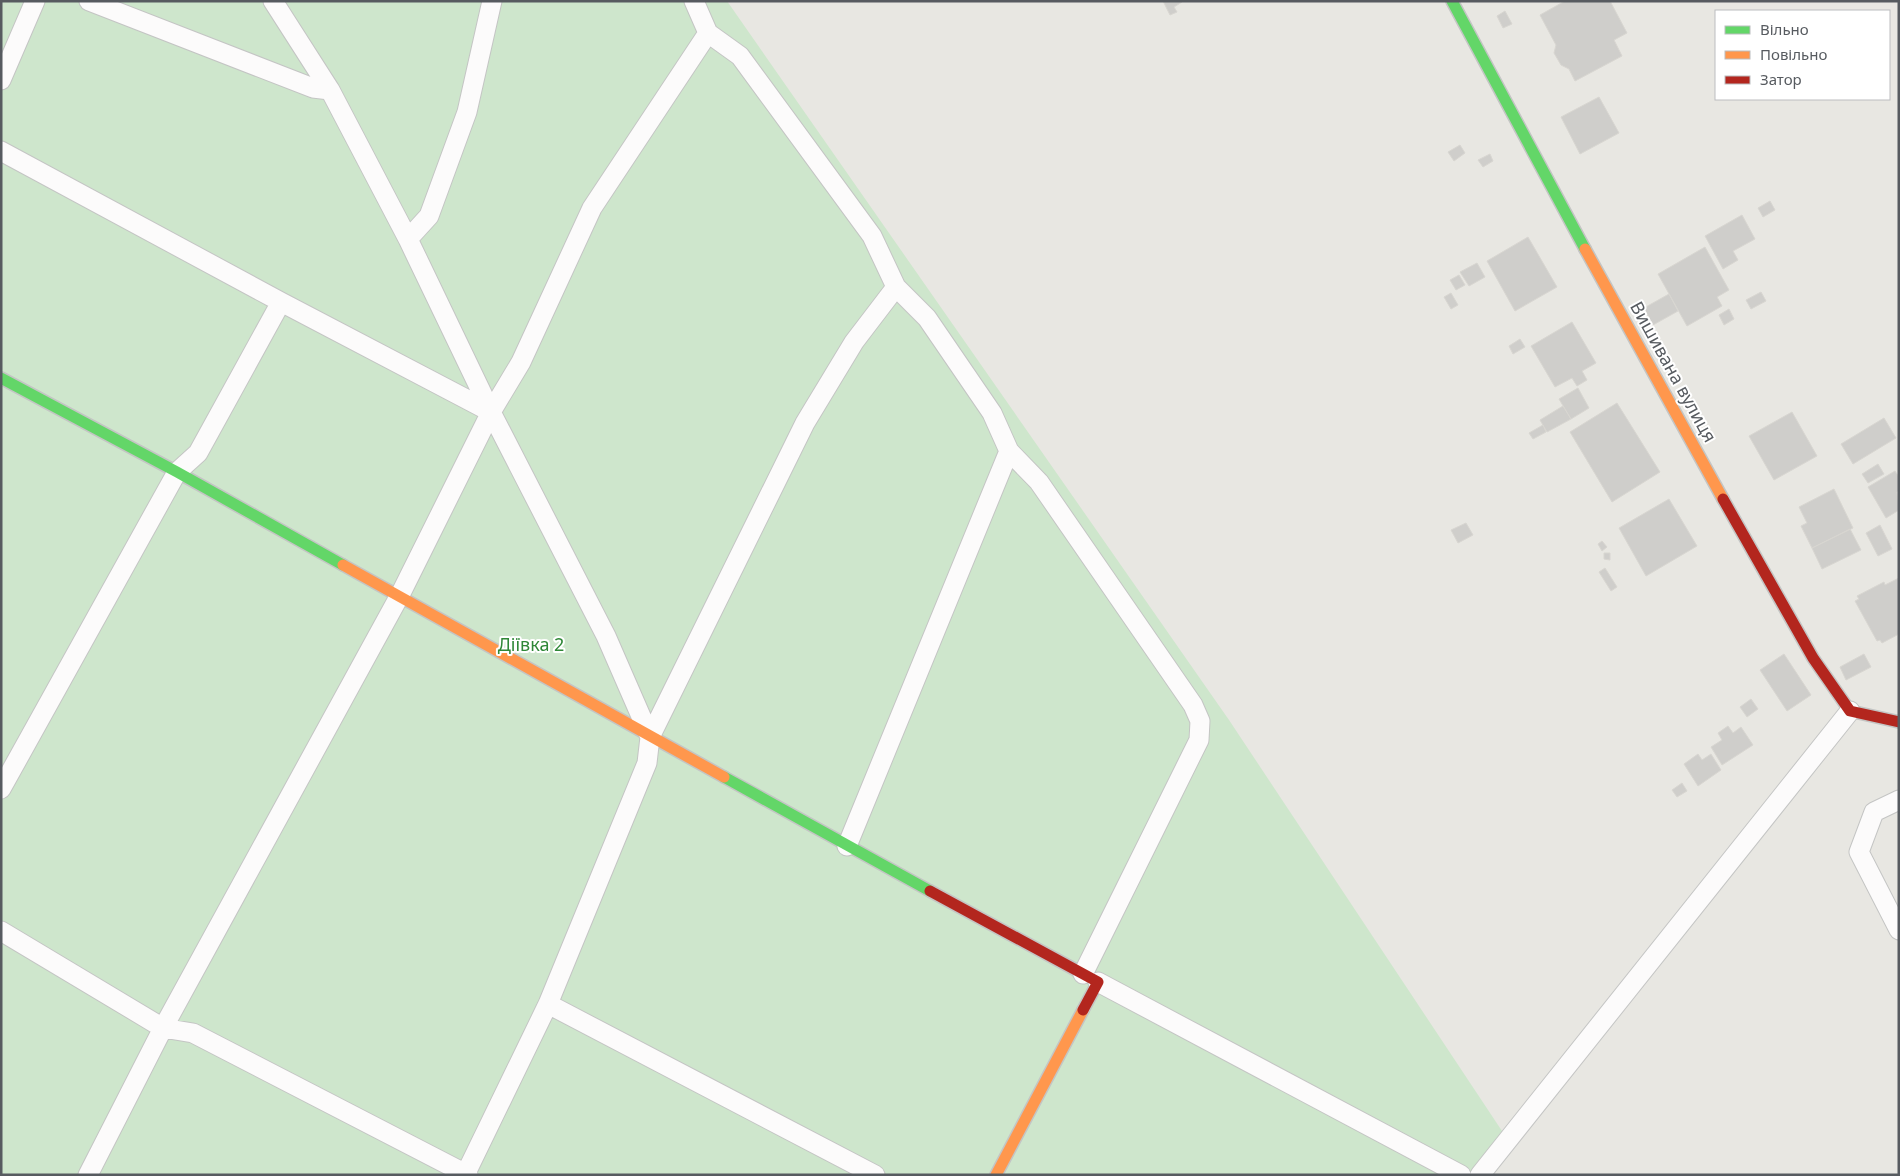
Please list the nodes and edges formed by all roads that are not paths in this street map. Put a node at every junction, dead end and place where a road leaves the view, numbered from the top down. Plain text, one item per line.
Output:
1 (35, 1) edge
2 (89, 1) edge
3 (273, 1) edge
4 (492, 1) edge
5 (694, 1) edge
6 (1452, 1) edge
7 (708, 33) junction
8 (1, 80) edge
9 (330, 90) junction
10 (1, 151) edge
11 (408, 239) junction
12 (896, 287) junction
13 (281, 302) junction
14 (1, 378) edge
15 (491, 412) junction
16 (1009, 450) junction
17 (177, 472) junction
18 (400, 595) junction
19 (1850, 710) junction
20 (1899, 722) edge
21 (650, 737) junction
22 (1, 788) edge
23 (1899, 800) edge
24 (846, 846) junction
25 (1899, 930) edge
26 (1, 931) edge
27 (1090, 978) junction
28 (548, 1004) junction
29 (163, 1028) junction
30 (467, 1174) edge
31 (88, 1175) edge
32 (875, 1175) edge
33 (996, 1175) edge
34 (1461, 1175) edge
35 (1480, 1175) edge

1 - 8 lane
2 - 9 lane
3 - 9 lane
4 - 11 lane
5 - 7 lane
6 - 19 street, Вишивана вулиця
7 - 12 lane
7 - 15 lane
9 - 11 lane
10 - 13 lane
11 - 15 lane
12 - 16 lane
12 - 21 lane
13 - 15 lane
13 - 17 lane
14 - 17 street
15 - 18 lane
15 - 21 lane
16 - 24 lane
16 - 27 lane
17 - 18 street
17 - 22 lane
18 - 21 street
18 - 29 lane
19 - 20 street
19 - 35 lane
21 - 24 street
21 - 28 lane
23 - 25 lane
24 - 27 street
26 - 29 lane
27 - 33 street
27 - 34 lane
28 - 30 lane
28 - 32 lane
29 - 30 lane
29 - 31 lane

